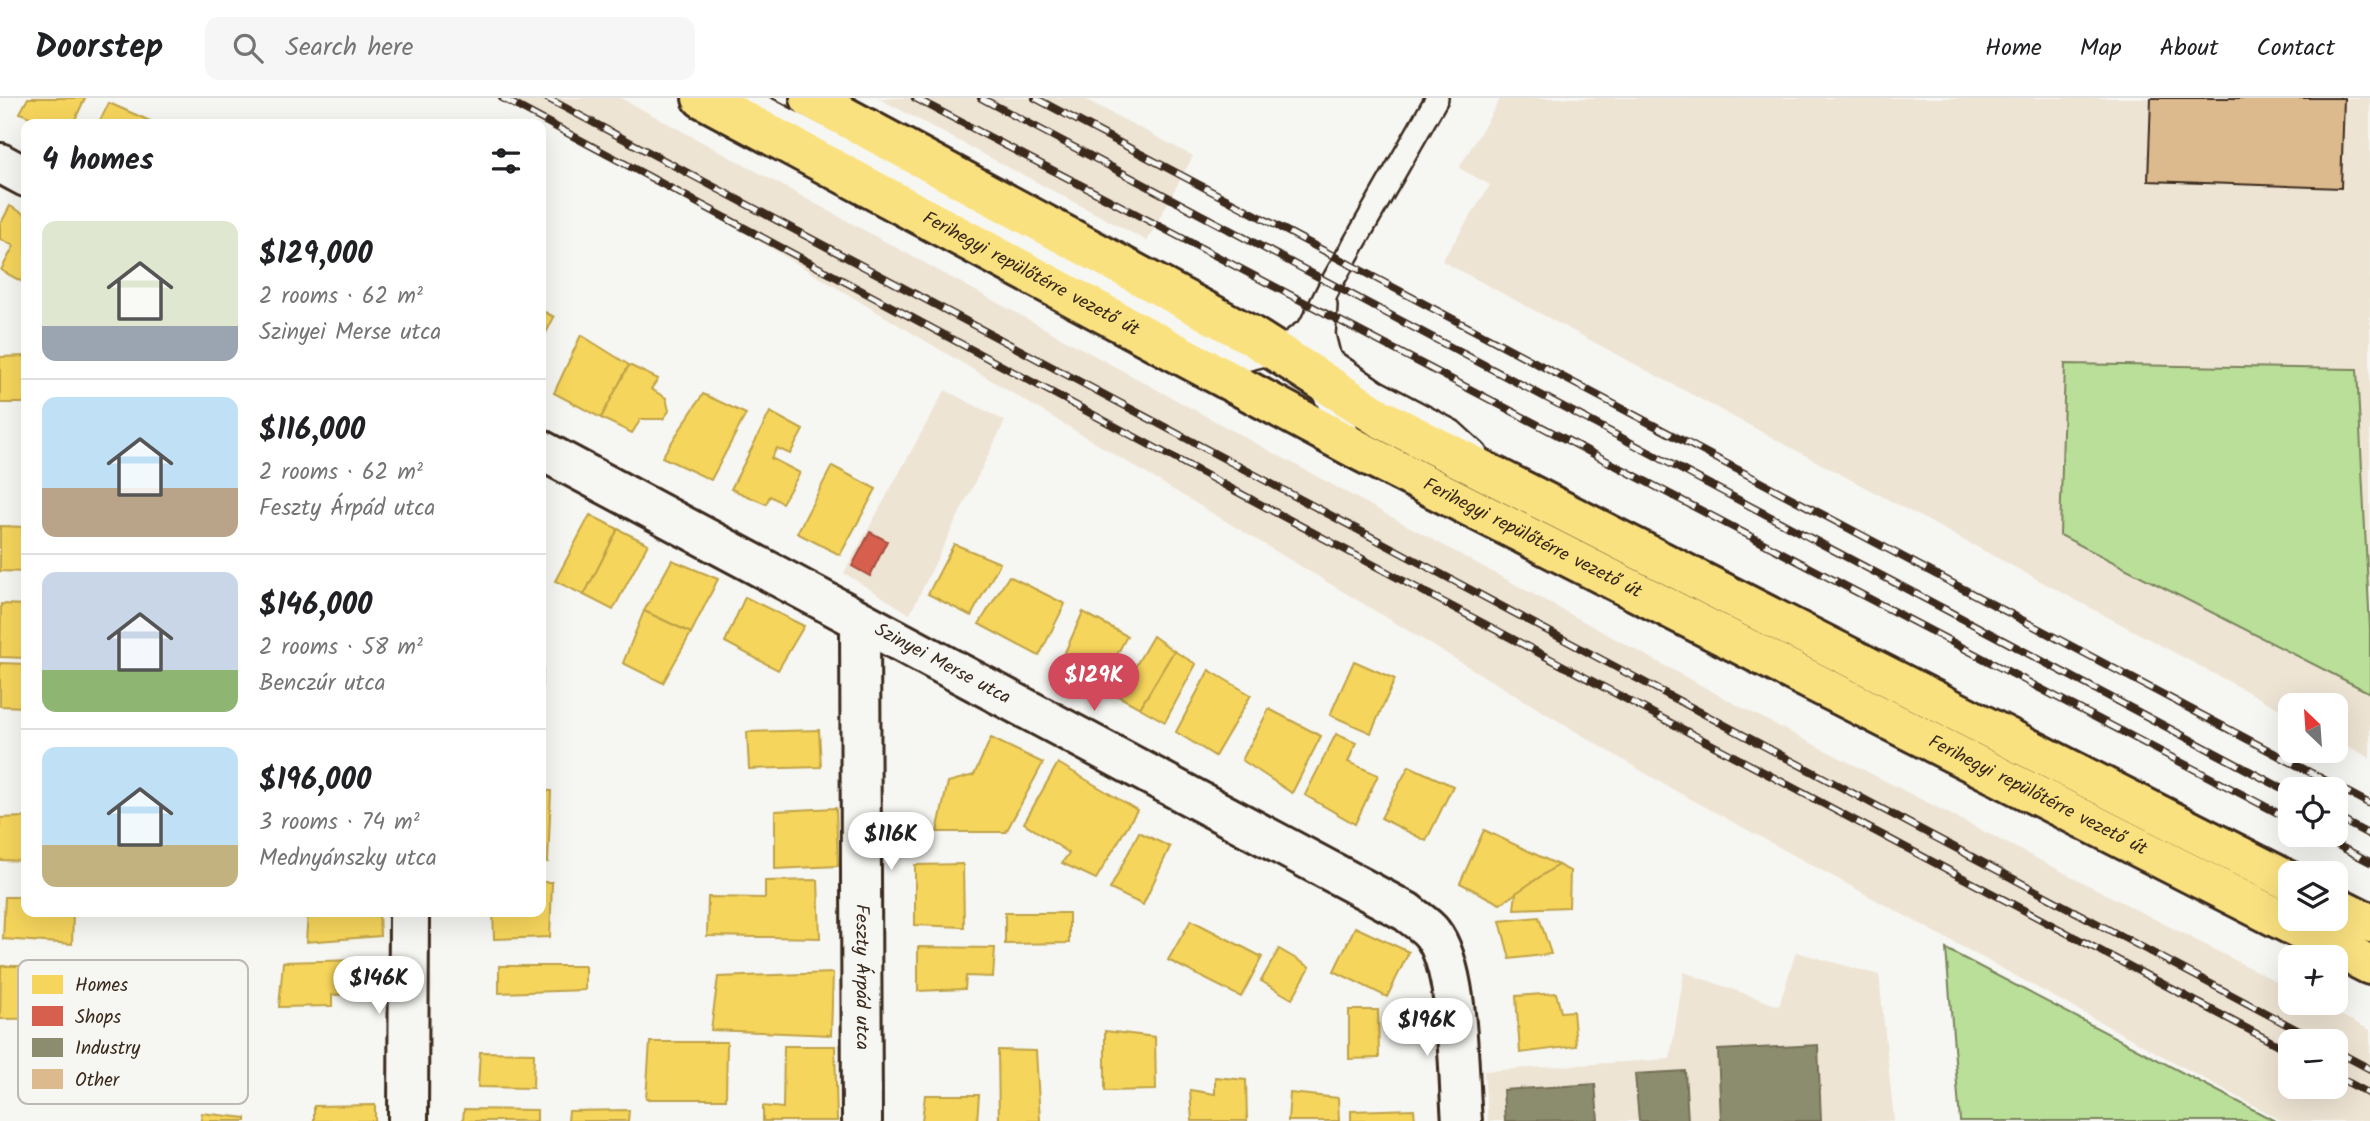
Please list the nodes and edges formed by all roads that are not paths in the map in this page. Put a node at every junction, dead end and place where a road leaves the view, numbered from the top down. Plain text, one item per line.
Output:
1 (702, 98) edge
2 (747, 98) edge
3 (810, 98) edge
4 (1437, 98) edge
5 (0, 163) edge
6 (21, 174) edge
7 (1328, 289) junction
8 (1309, 328) junction
9 (1277, 352) junction
10 (1314, 377) junction
11 (1362, 452) junction
12 (546, 453) edge
13 (1515, 487) junction
14 (860, 622) junction
15 (2278, 875) edge
16 (2348, 912) edge
17 (409, 917) edge
18 (2370, 923) edge
19 (2370, 965) edge
20 (408, 1121) edge
21 (862, 1121) edge
22 (1462, 1121) edge

1 - 11 main road, Ferihegyi repülőtérre vezető út
2 - 9 lane
3 - 9 main road, Ferihegyi repülőtérre vezető út
4 - 7 lane
5 - 6 street
7 - 8 lane
7 - 13 lane
8 - 9 lane
8 - 10 lane
9 - 10 main road, Ferihegyi repülőtérre vezető út
10 - 11 lane
10 - 13 main road, Ferihegyi repülőtérre vezető út
11 - 19 main road, Ferihegyi repülőtérre vezető út
12 - 14 street, Szinyei Merse utca
13 - 15 main road, Ferihegyi repülőtérre vezető út
14 - 21 street, Feszty Árpád utca
14 - 22 street, Szinyei Merse utca
16 - 18 main road
17 - 20 street

